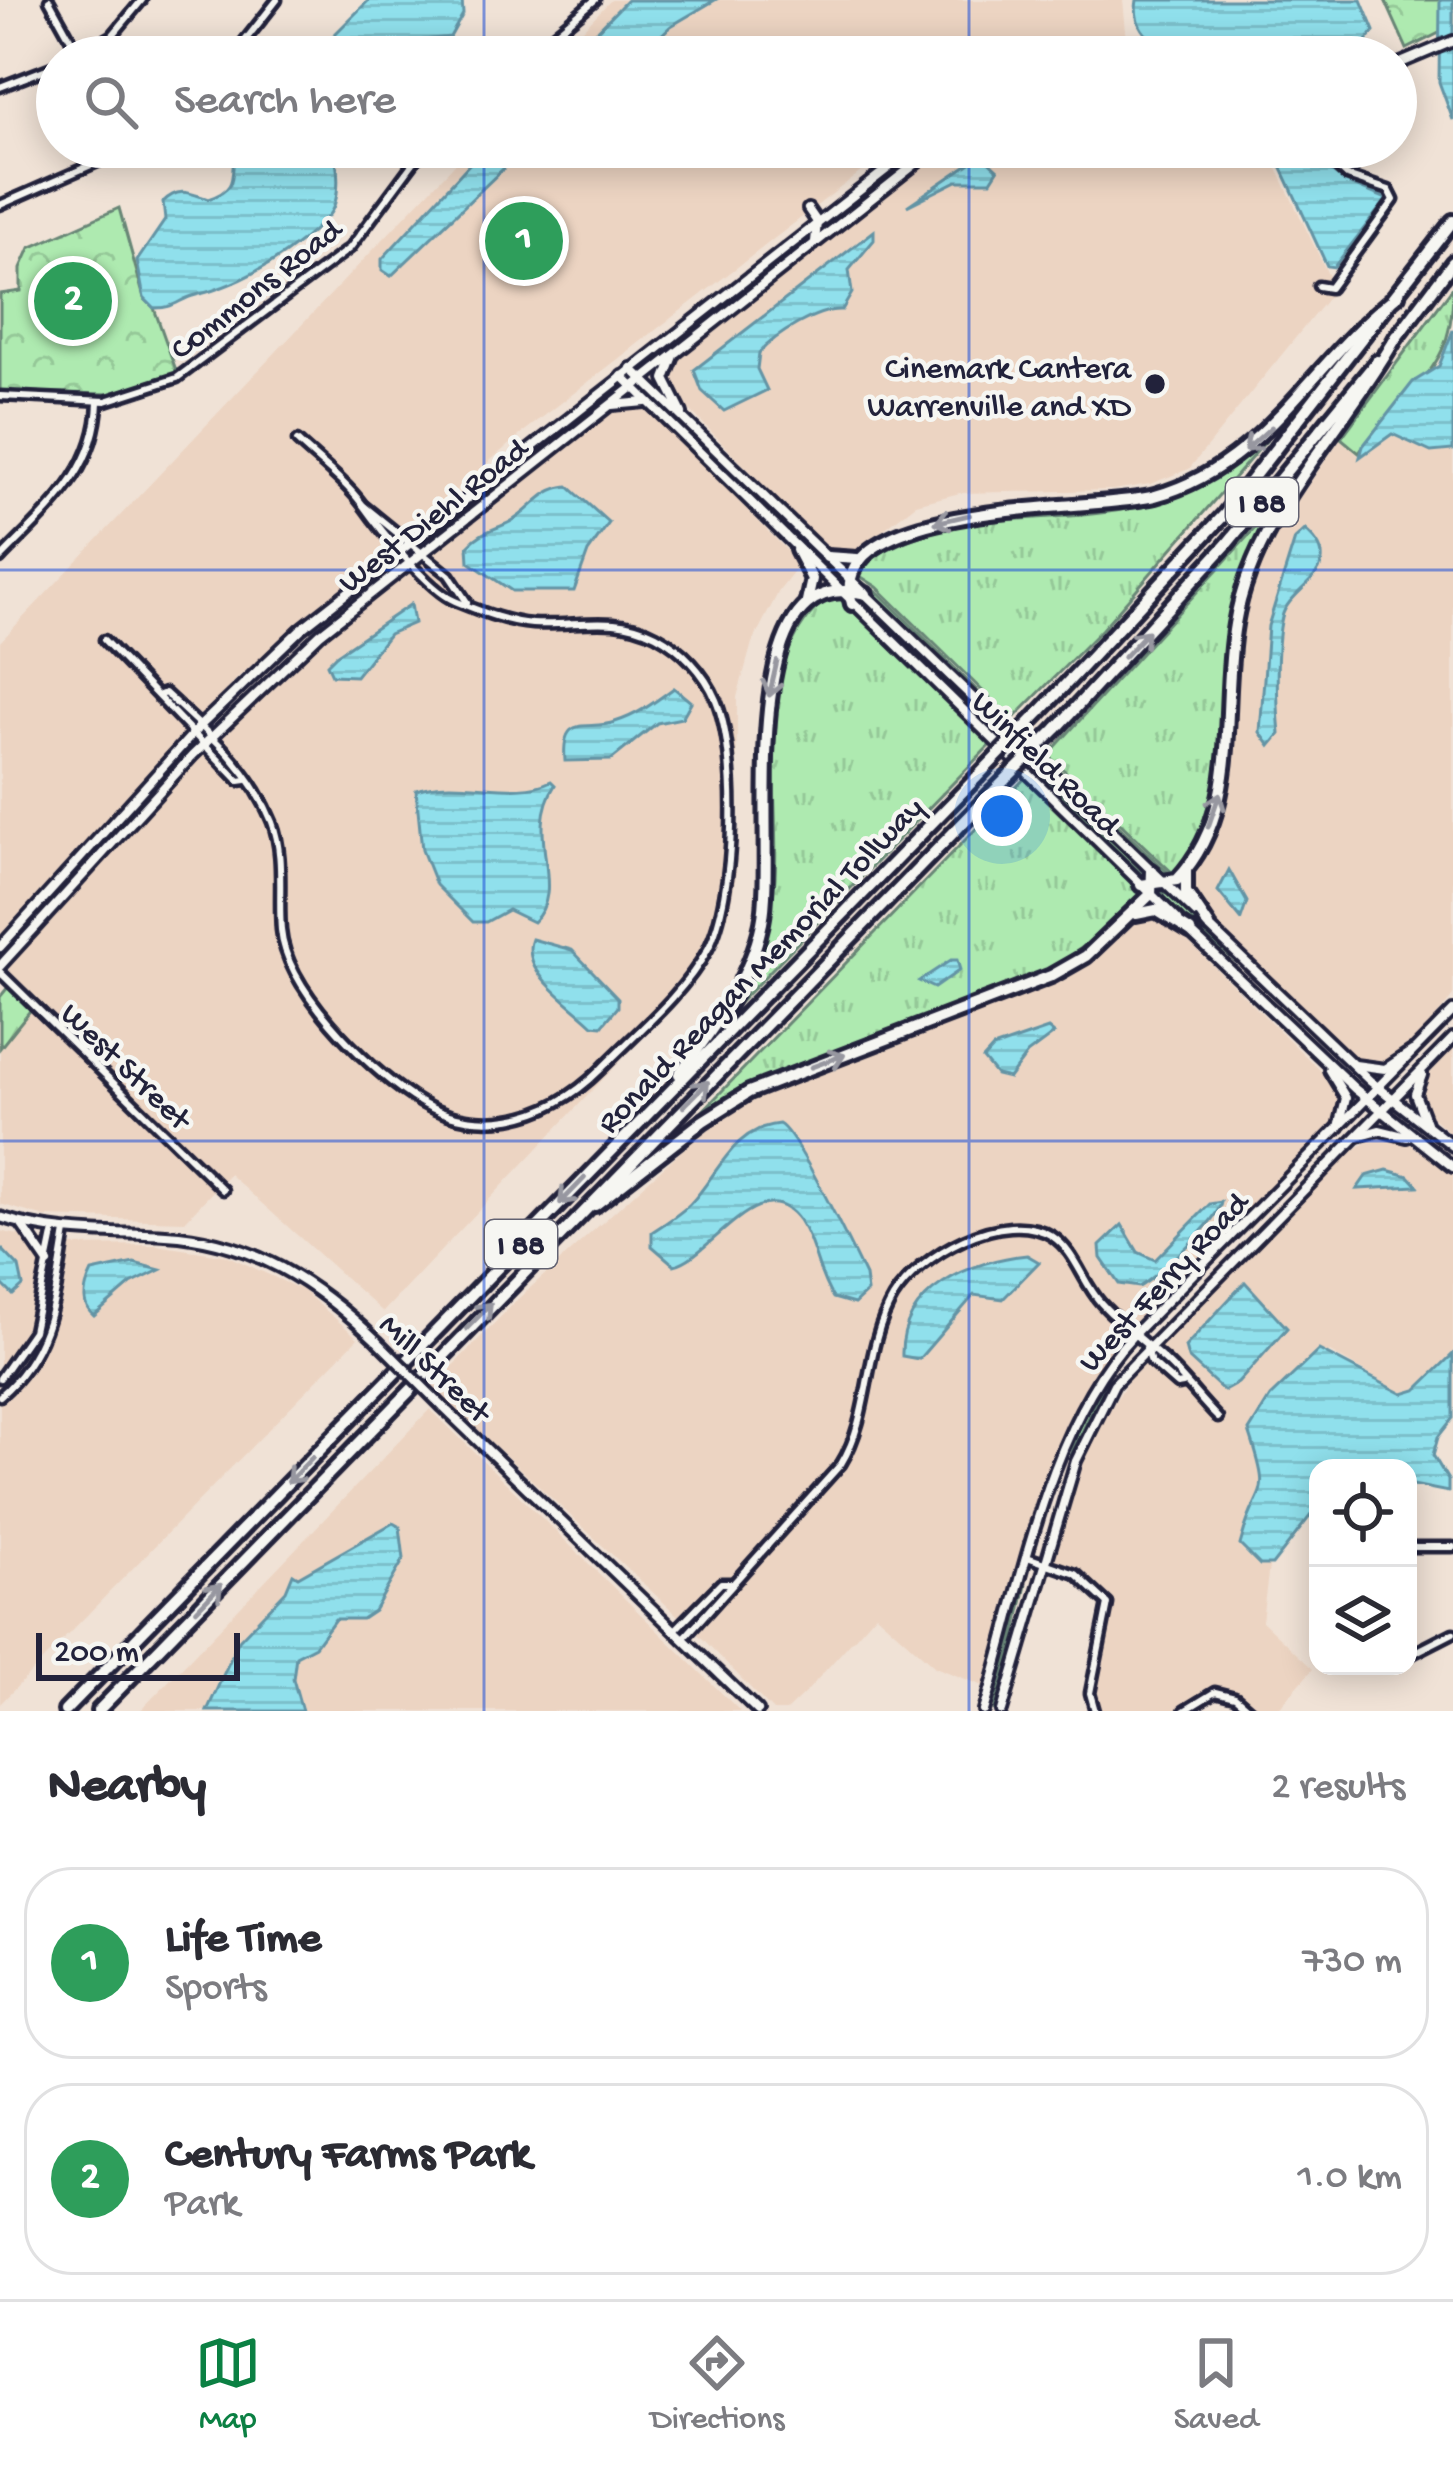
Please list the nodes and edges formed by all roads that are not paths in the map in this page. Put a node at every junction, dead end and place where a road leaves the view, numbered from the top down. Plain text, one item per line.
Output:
1 (50, 0) edge
2 (142, 0) edge
3 (278, 0) edge
4 (595, 0) edge
5 (69, 36) edge
6 (110, 36) edge
7 (249, 36) edge
8 (552, 36) edge
9 (1453, 41) edge
10 (1417, 58) edge
11 (36, 73) edge
12 (0, 87) edge
13 (78, 168) edge
14 (410, 168) edge
15 (888, 168) edge
16 (911, 168) edge
17 (1338, 168) edge
18 (0, 205) edge
19 (808, 209) dead end
20 (1453, 220) edge
21 (817, 222) junction
22 (815, 244) junction
23 (1453, 262) edge
24 (1318, 286) dead end
25 (1398, 295) junction
26 (1397, 336) junction
27 (676, 352) junction
28 (631, 368) junction
29 (622, 376) junction
30 (641, 379) junction
31 (632, 387) junction
32 (0, 396) edge
33 (98, 402) junction
34 (646, 403) junction
35 (605, 407) junction
36 (690, 424) junction
37 (297, 441) dead end
38 (364, 506) junction
39 (410, 541) junction
40 (0, 544) edge
41 (400, 549) junction
42 (797, 550) junction
43 (7, 551) junction
44 (422, 551) junction
45 (827, 557) junction
46 (860, 558) junction
47 (0, 559) edge
48 (412, 559) junction
49 (843, 584) junction
50 (866, 594) joint
51 (467, 602) junction
52 (807, 602) junction
53 (852, 604) joint
54 (104, 640) dead end
55 (160, 695) junction
56 (200, 726) junction
57 (191, 734) junction
58 (211, 736) junction
59 (202, 746) junction
60 (246, 780) junction
61 (1188, 869) junction
62 (1152, 871) joint
63 (1153, 887) junction
64 (1209, 926) junction
65 (1119, 927) junction
66 (1190, 931) junction
67 (0, 946) edge
68 (0, 969) edge
69 (1453, 1011) edge
70 (1432, 1036) junction
71 (1453, 1038) edge
72 (1322, 1059) junction
73 (1353, 1065) junction
74 (1425, 1068) junction
75 (1380, 1089) junction
76 (1393, 1100) junction
77 (1368, 1101) junction
78 (652, 1110) junction
79 (1381, 1112) junction
80 (1430, 1129) junction
81 (1337, 1132) junction
82 (1356, 1136) junction
83 (1415, 1139) junction
84 (1453, 1146) edge
85 (1453, 1167) edge
86 (223, 1190) dead end
87 (0, 1217) edge
88 (21, 1223) junction
89 (54, 1230) junction
90 (66, 1232) junction
91 (555, 1237) junction
92 (48, 1263) junction
93 (1133, 1335) junction
94 (1145, 1347) junction
95 (0, 1378) edge
96 (0, 1396) edge
97 (1218, 1418) dead end
98 (1417, 1546) edge
99 (1453, 1547) edge
100 (1030, 1558) junction
101 (1046, 1563) junction
102 (730, 1582) junction
103 (674, 1630) junction
104 (1453, 1633) edge
105 (683, 1639) junction
106 (1417, 1651) edge
107 (65, 1711) edge
108 (98, 1711) edge
109 (758, 1711) edge
110 (984, 1711) edge
111 (1002, 1711) edge
112 (1095, 1711) edge
113 (1184, 1711) edge
114 (1251, 1711) edge

1 - 5 street
2 - 6 street
3 - 7 street
4 - 8 street
9 - 10 main road
11 - 12 street
13 - 18 street
14 - 33 street, Commons Road
15 - 21 main road, West Diehl Road
16 - 22 main road, West Diehl Road
17 - 24 street
19 - 21 main road
20 - 25 highway, Ronald Reagan Memorial Tollway / I 88
21 - 22 main road
21 - 28 main road, West Diehl Road
22 - 27 main road, West Diehl Road
23 - 26 highway, Ronald Reagan Memorial Tollway / I 88
25 -> 46 highway
25 - 78 highway, Ronald Reagan Memorial Tollway / I 88, bridge
61 -> 26 highway
91 -> 26 highway, Ronald Reagan Memorial Tollway / I 88, bridge
27 - 30 main road, West Diehl Road
27 - 36 main road
28 - 29 main road, West Diehl Road
28 - 30 main road
29 - 31 main road
29 - 39 main road, West Diehl Road
30 - 31 main road, West Diehl Road
30 - 36 main road
31 - 34 main road
31 - 35 main road, West Diehl Road
32 - 33 street, Commons Road
33 - 43 street
34 - 35 main road
34 - 42 main road
35 - 44 main road, West Diehl Road
36 - 45 main road
37 - 38 street
38 - 39 street
38 - 41 street
39 - 41 main road, West Diehl Road
39 - 44 street
40 - 43 street
41 - 48 street
41 - 56 main road, West Diehl Road
42 - 49 main road
42 - 52 highway
43 - 47 street
44 - 48 main road, West Diehl Road
44 - 51 street
45 - 46 highway
45 - 49 main road
46 - 49 highway
48 - 51 street
48 - 58 main road, West Diehl Road
49 - 50 highway
49 - 52 highway
49 - 53 highway
50 - 62 main road, Winfield Road
51 - 60 street
52 -> 78 highway
53 - 63 main road, Winfield Road
54 - 55 street
55 - 56 street
55 - 57 street
56 - 57 main road, West Diehl Road
56 - 58 street
57 - 59 street
57 - 67 main road, West Diehl Road
58 - 59 main road, West Diehl Road
58 - 60 street
59 - 60 street
59 - 68 main road, West Diehl Road
61 - 63 highway
61 - 64 highway
62 - 63 highway
63 - 64 main road, Winfield Road
63 - 65 highway
63 - 66 main road, Winfield Road
64 - 73 main road, Winfield Road
65 - 66 highway
91 -> 65 highway
66 - 72 main road, Winfield Road
68 - 86 street, West Street
69 - 70 main road, West Ferry Road
70 - 73 main road
70 - 75 main road, West Ferry Road
71 - 74 main road, West Ferry Road
72 - 77 main road, Winfield Road
72 - 81 main road
73 - 75 main road, Winfield Road
74 - 76 main road, West Ferry Road
74 - 80 main road
75 - 76 main road, Winfield Road
75 - 77 main road, West Ferry Road
76 - 79 main road, West Ferry Road
76 - 80 main road, Winfield Road
77 - 79 main road, Winfield Road
77 - 81 main road, West Ferry Road
78 -> 107 highway, Ronald Reagan Memorial Tollway / I 88
79 - 82 main road, West Ferry Road
79 - 83 main road, Winfield Road
80 - 84 main road, Winfield Road
81 - 93 main road, West Ferry Road
82 - 83 main road
82 - 94 main road, West Ferry Road
83 - 85 main road, Winfield Road
87 - 88 main road, Mill Street
88 - 89 main road, Mill Street
88 - 92 main road
89 - 90 main road, Mill Street
89 - 92 street
90 - 96 street
90 - 103 main road, Mill Street, bridge
108 -> 91 highway, Ronald Reagan Memorial Tollway / I 88
92 - 95 street
93 - 94 street
93 - 100 main road, West Ferry Road
93 - 102 street
94 - 97 street
94 - 101 main road, West Ferry Road
98 - 99 street
100 - 101 street
100 - 110 main road, West Ferry Road
101 - 111 main road, West Ferry Road
101 - 112 street
102 - 103 street
102 - 105 street
103 - 105 main road, Mill Street
104 - 106 street
105 - 109 main road, Mill Street
113 - 114 street

